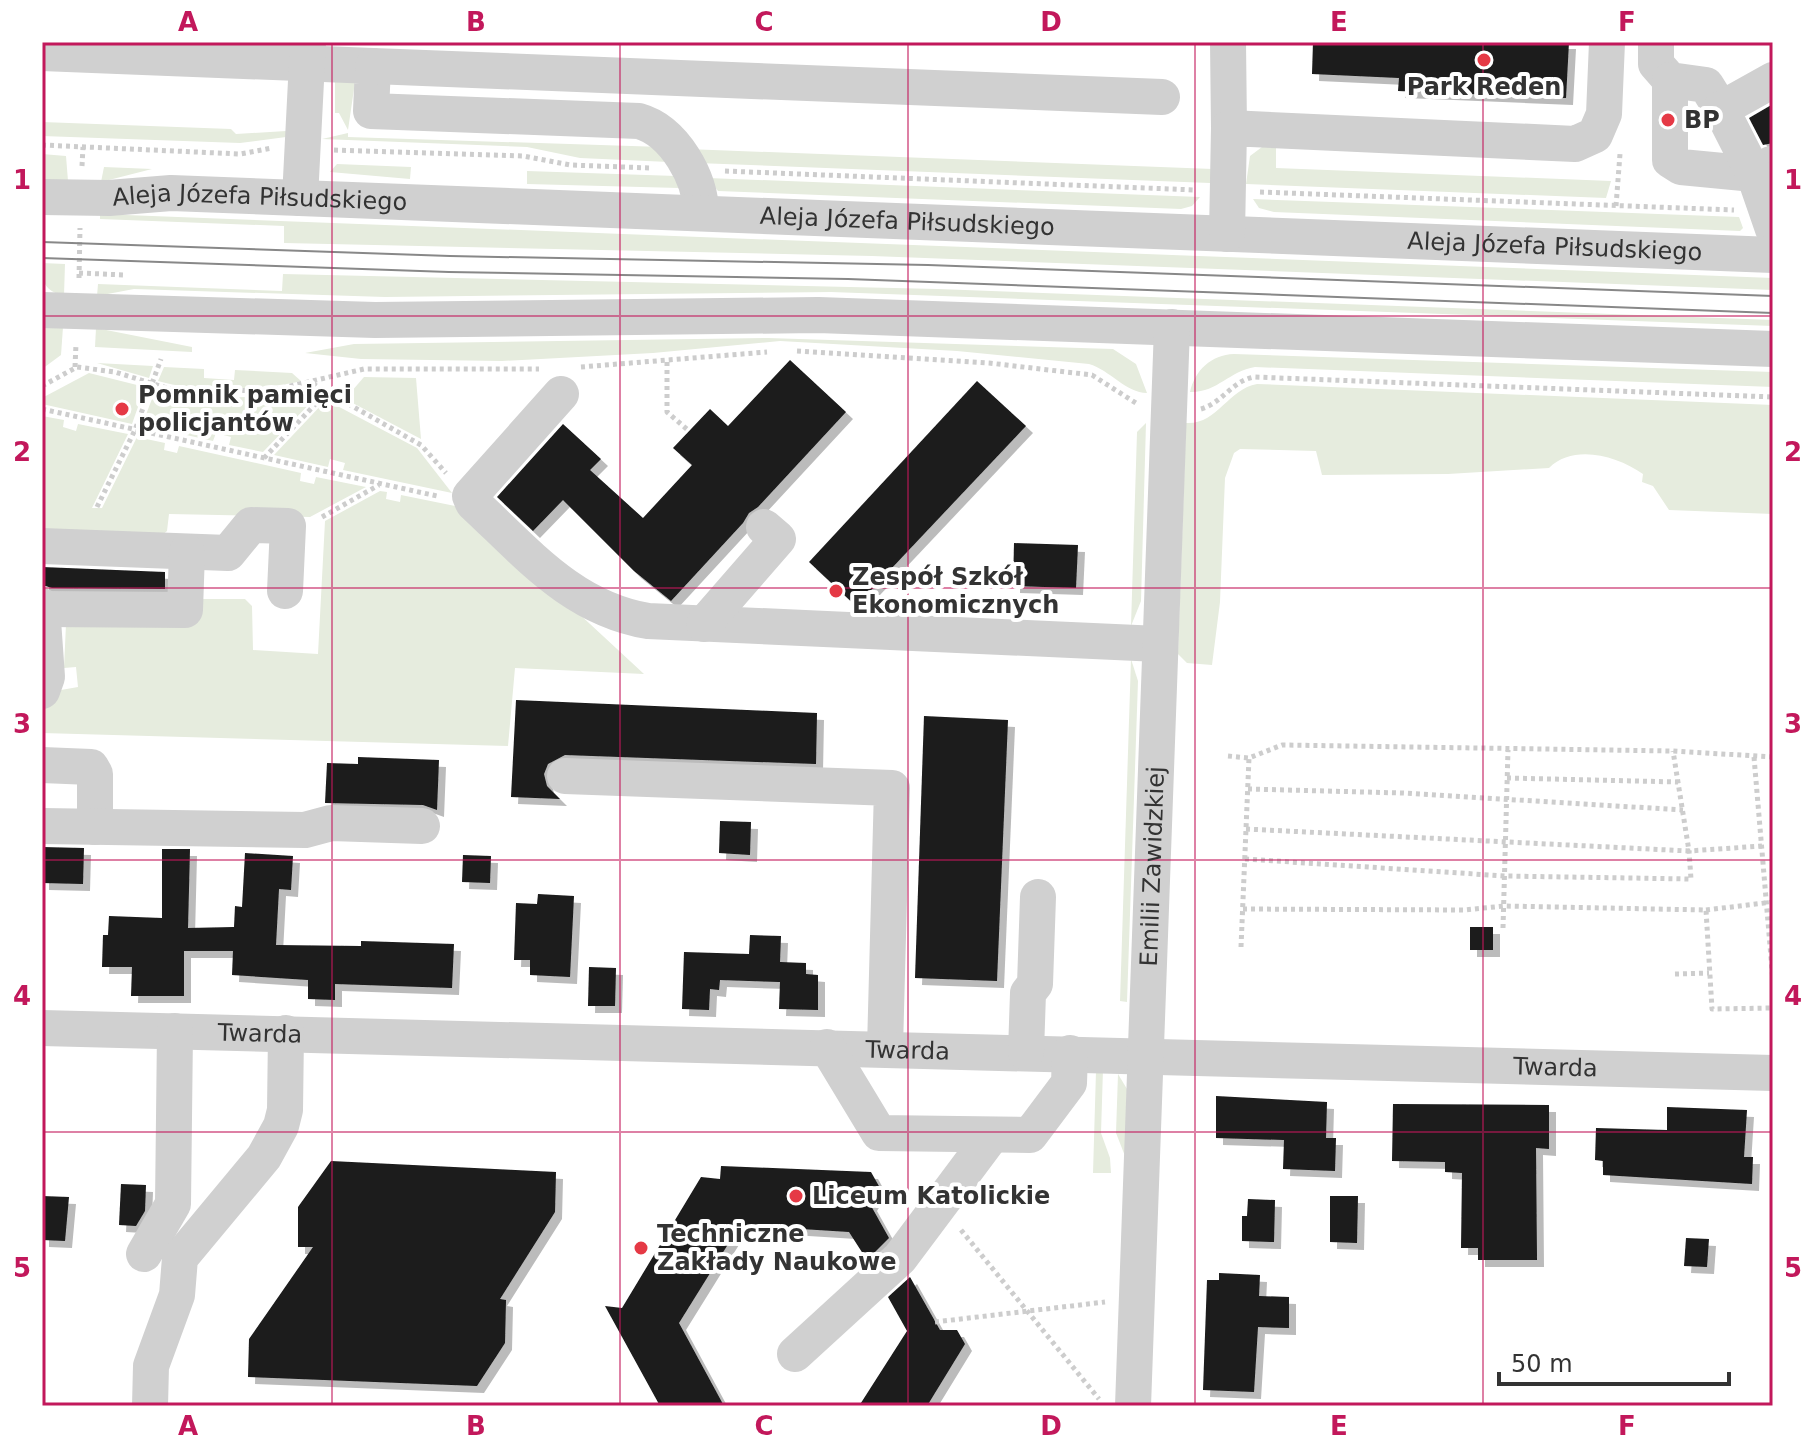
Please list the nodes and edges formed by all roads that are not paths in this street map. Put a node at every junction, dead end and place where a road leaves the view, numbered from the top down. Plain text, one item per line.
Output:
1 (1228, 42) edge
2 (1607, 42) edge
3 (1656, 42) edge
4 (42, 53) edge
5 (307, 53) edge
6 (373, 66) junction
7 (1670, 80) junction
8 (1773, 80) edge
9 (1162, 97) dead end
10 (1721, 109) junction
11 (1229, 128) junction
12 (1763, 169) edge
13 (42, 197) edge
14 (300, 198) junction
15 (701, 213) junction
16 (1769, 220) edge
17 (1227, 234) junction
18 (1773, 255) edge
19 (42, 310) edge
20 (1172, 327) junction
21 (1773, 349) edge
22 (559, 377) road end
23 (764, 527) dead end
24 (42, 546) edge
25 (187, 552) junction
26 (285, 591) dead end
27 (43, 607) edge
28 (704, 624) junction
29 (1159, 644) junction
30 (42, 691) edge
31 (42, 765) edge
32 (565, 776) dead end
33 (42, 826) edge
34 (422, 826) dead end
35 (95, 827) junction
36 (1038, 897) dead end
37 (42, 1028) edge
38 (175, 1031) junction
39 (286, 1033) junction
40 (827, 1047) junction
41 (885, 1048) junction
42 (1026, 1052) junction
43 (1070, 1053) junction
44 (1145, 1056) junction
45 (1773, 1073) edge
46 (992, 1135) junction
47 (144, 1254) dead end
48 (795, 1354) dead end
49 (150, 1406) edge
50 (1133, 1406) edge

1 - 11 street
2 - 11 street
3 - 7 street
4 - 5 street
5 - 6 street
5 - 14 street
6 - 9 street
6 - 15 street
7 - 10 street
7 - 12 street
8 - 10 street
10 - 12 street
11 - 17 street
12 - 16 street
13 - 14 street, Aleja Józefa Piłsudskiego
14 - 15 street, Aleja Józefa Piłsudskiego
15 - 17 street, Aleja Józefa Piłsudskiego
17 - 18 street, Aleja Józefa Piłsudskiego
19 - 20 street
20 - 21 street
20 - 29 street, Emilii Zawidzkiej
22 - 28 street
23 - 28 street
24 - 25 street
25 - 26 street
25 - 27 street
27 - 30 street
28 - 29 street
29 - 44 street, Emilii Zawidzkiej
31 - 35 street
32 - 41 street
33 - 35 street
34 - 35 street
36 - 42 street
37 - 38 street, Twarda
38 - 39 street, Twarda
38 - 47 street
39 - 40 street, Twarda
39 - 49 street
40 - 41 street, Twarda
40 - 46 street
41 - 42 street, Twarda
42 - 43 street, Twarda
43 - 44 street, Twarda
43 - 46 street
44 - 45 street, Twarda
44 - 50 street, Emilii Zawidzkiej
46 - 48 street

